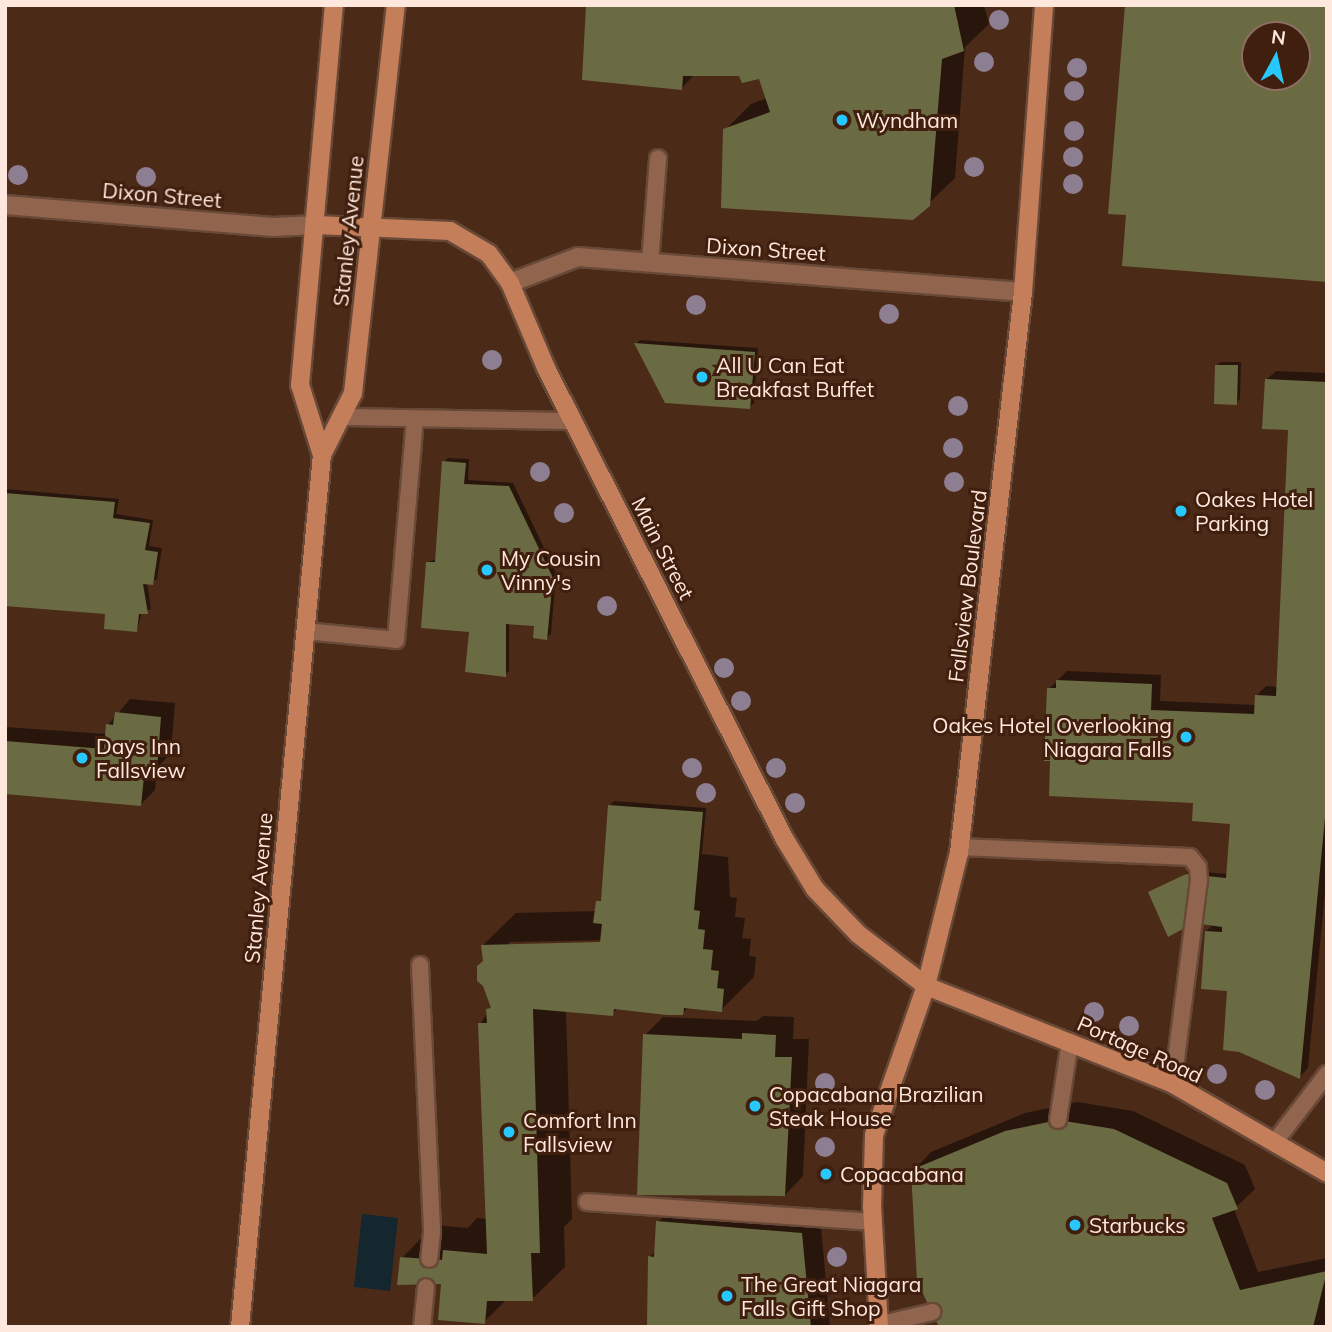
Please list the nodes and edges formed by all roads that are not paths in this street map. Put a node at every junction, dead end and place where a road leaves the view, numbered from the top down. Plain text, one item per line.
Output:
1 (322, 5) edge
2 (396, 5) edge
3 (1044, 5) edge
4 (333, 14) edge
5 (658, 158) dead end
6 (5, 205) edge
7 (316, 225) junction
8 (372, 226) junction
9 (650, 262) junction
10 (510, 283) junction
11 (1023, 292) junction
12 (341, 417) junction
13 (415, 420) junction
14 (573, 421) junction
15 (322, 455) junction
16 (306, 631) junction
17 (960, 847) junction
18 (420, 965) dead end
19 (926, 986) junction
20 (1070, 1042) junction
21 (1327, 1074) edge
22 (1174, 1084) junction
23 (1058, 1120) dead end
24 (1274, 1143) junction
25 (1327, 1173) edge
26 (587, 1202) dead end
27 (873, 1222) junction
28 (429, 1259) dead end
29 (426, 1287) dead end
30 (932, 1312) dead end
31 (878, 1326) edge
32 (240, 1327) edge
33 (422, 1327) edge

1 - 4 main road
2 - 8 main road, Stanley Avenue
3 - 11 main road, Fallsview Boulevard
4 - 7 main road, Stanley Avenue
5 - 9 lane
6 - 7 street, Dixon Street
7 - 8 main road, Main Street
7 - 15 main road, Stanley Avenue
8 - 10 main road, Main Street
8 - 12 main road, Stanley Avenue
9 - 10 street, Dixon Street
9 - 11 street, Dixon Street
10 - 14 main road, Main Street
11 - 17 main road, Fallsview Boulevard
12 - 13 lane
12 - 15 main road, Stanley Avenue
13 - 14 lane
13 - 16 lane
14 - 19 main road, Main Street
15 - 16 main road, Stanley Avenue
16 - 32 main road, Stanley Avenue
17 - 19 main road, Fallsview Boulevard
17 - 22 lane
18 - 28 lane
19 - 20 main road, Portage Road
19 - 27 main road, Fallsview Boulevard
20 - 22 main road, Portage Road
20 - 23 lane
21 - 24 lane
22 - 24 main road, Portage Road
24 - 25 main road, Portage Road
26 - 27 lane
27 - 31 main road, Fallsview Boulevard
29 - 33 lane
30 - 31 lane

